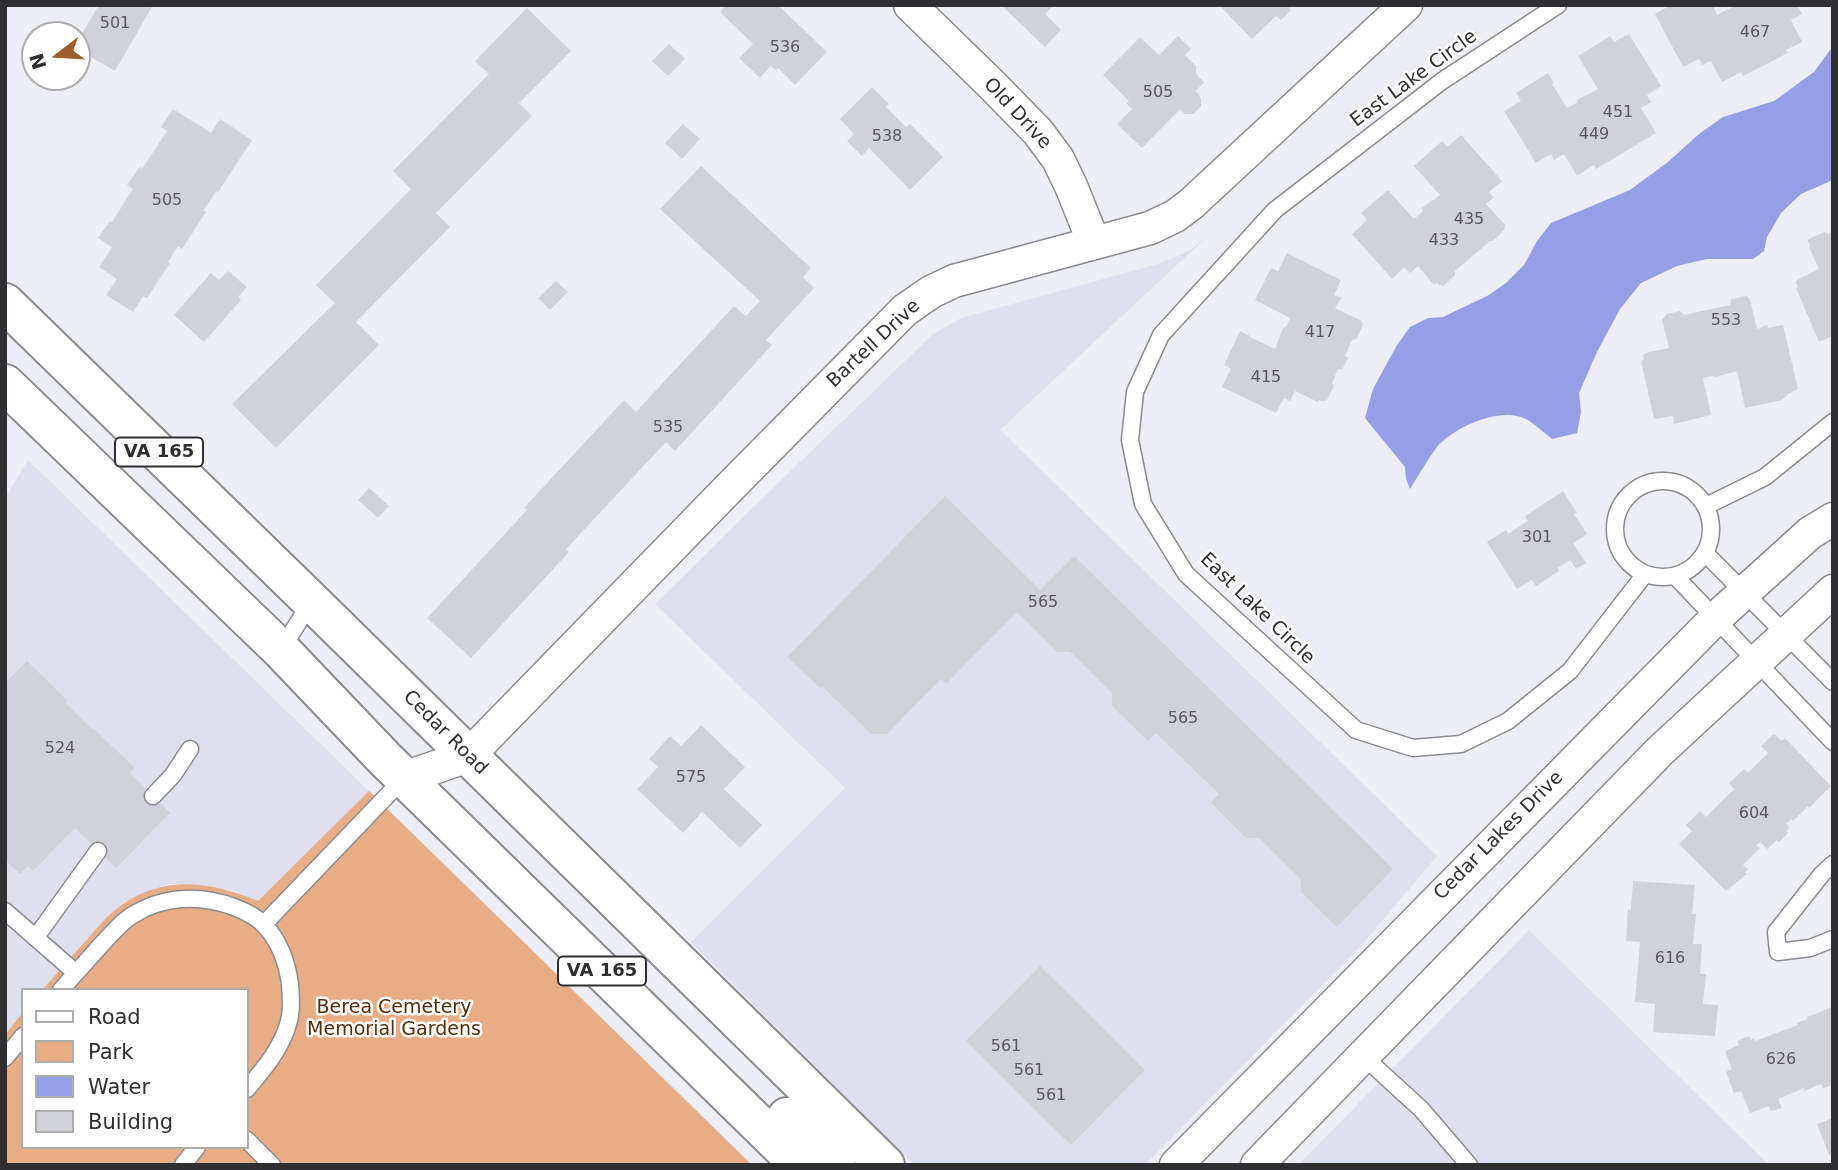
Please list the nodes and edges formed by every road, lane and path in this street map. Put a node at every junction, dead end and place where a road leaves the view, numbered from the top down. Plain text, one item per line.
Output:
1 (910, 5) edge
2 (1406, 5) edge
3 (1558, 5) edge
4 (1094, 243) junction
5 (5, 303) edge
6 (5, 384) edge
7 (1833, 422) edge
8 (1706, 506) junction
9 (1833, 519) edge
10 (1705, 553) junction
11 (1645, 574) junction
12 (1675, 576) junction
13 (1833, 591) edge
14 (1745, 592) junction
15 (311, 601) junction
16 (1716, 618) junction
17 (1786, 633) junction
18 (281, 650) junction
19 (1756, 661) junction
20 (1833, 682) edge
21 (1833, 742) edge
22 (190, 749) dead end
23 (468, 756) junction
24 (404, 778) junction
25 (153, 796) dead end
26 (98, 851) dead end
27 (1833, 864) edge
28 (5, 911) edge
29 (264, 923) junction
30 (41, 930) dead end
31 (1833, 939) edge
32 (76, 973) junction
33 (63, 988) edge
34 (21, 1038) edge
35 (670, 1038) junction
36 (1363, 1056) junction
37 (5, 1058) edge
38 (248, 1088) edge
39 (248, 1141) edge
40 (195, 1149) edge
41 (183, 1165) edge
42 (272, 1165) edge
43 (800, 1165) edge
44 (836, 1165) edge
45 (885, 1165) edge
46 (1176, 1165) edge
47 (1257, 1165) edge
48 (1469, 1165) edge

1 - 4 street, Old Drive
2 - 4 street, Bartell Drive
3 - 11 lane, East Lake Circle
4 - 23 street, Bartell Drive
5 - 15 main road, Cedar Road / VA 165
6 - 18 main road, VA 165
7 - 8 lane
8 - 10 lane
8 - 11 lane
9 - 14 street, Cedar Lakes Drive
10 - 12 lane
10 - 14 lane
11 - 12 lane
12 - 16 lane
13 - 17 street
14 - 16 street, Cedar Lakes Drive
14 - 17 lane
15 - 18 lane
15 - 23 main road, Cedar Road / VA 165
16 - 19 lane
16 - 46 street, Cedar Lakes Drive
17 - 19 street
17 - 20 lane
18 - 24 main road, VA 165
19 - 21 lane
19 - 36 street
22 - 25 lane
23 - 24 street, Bartell Drive
23 - 45 main road, Cedar Road / VA 165
24 - 29 lane
24 - 35 main road, VA 165
26 - 30 lane
27 - 31 lane
28 - 32 lane
29 - 32 lane
29 - 38 lane
32 - 33 lane
34 - 37 lane
35 - 43 main road, VA 165
35 - 44 main road
36 - 47 street
36 - 48 lane
39 - 42 lane
40 - 41 lane

